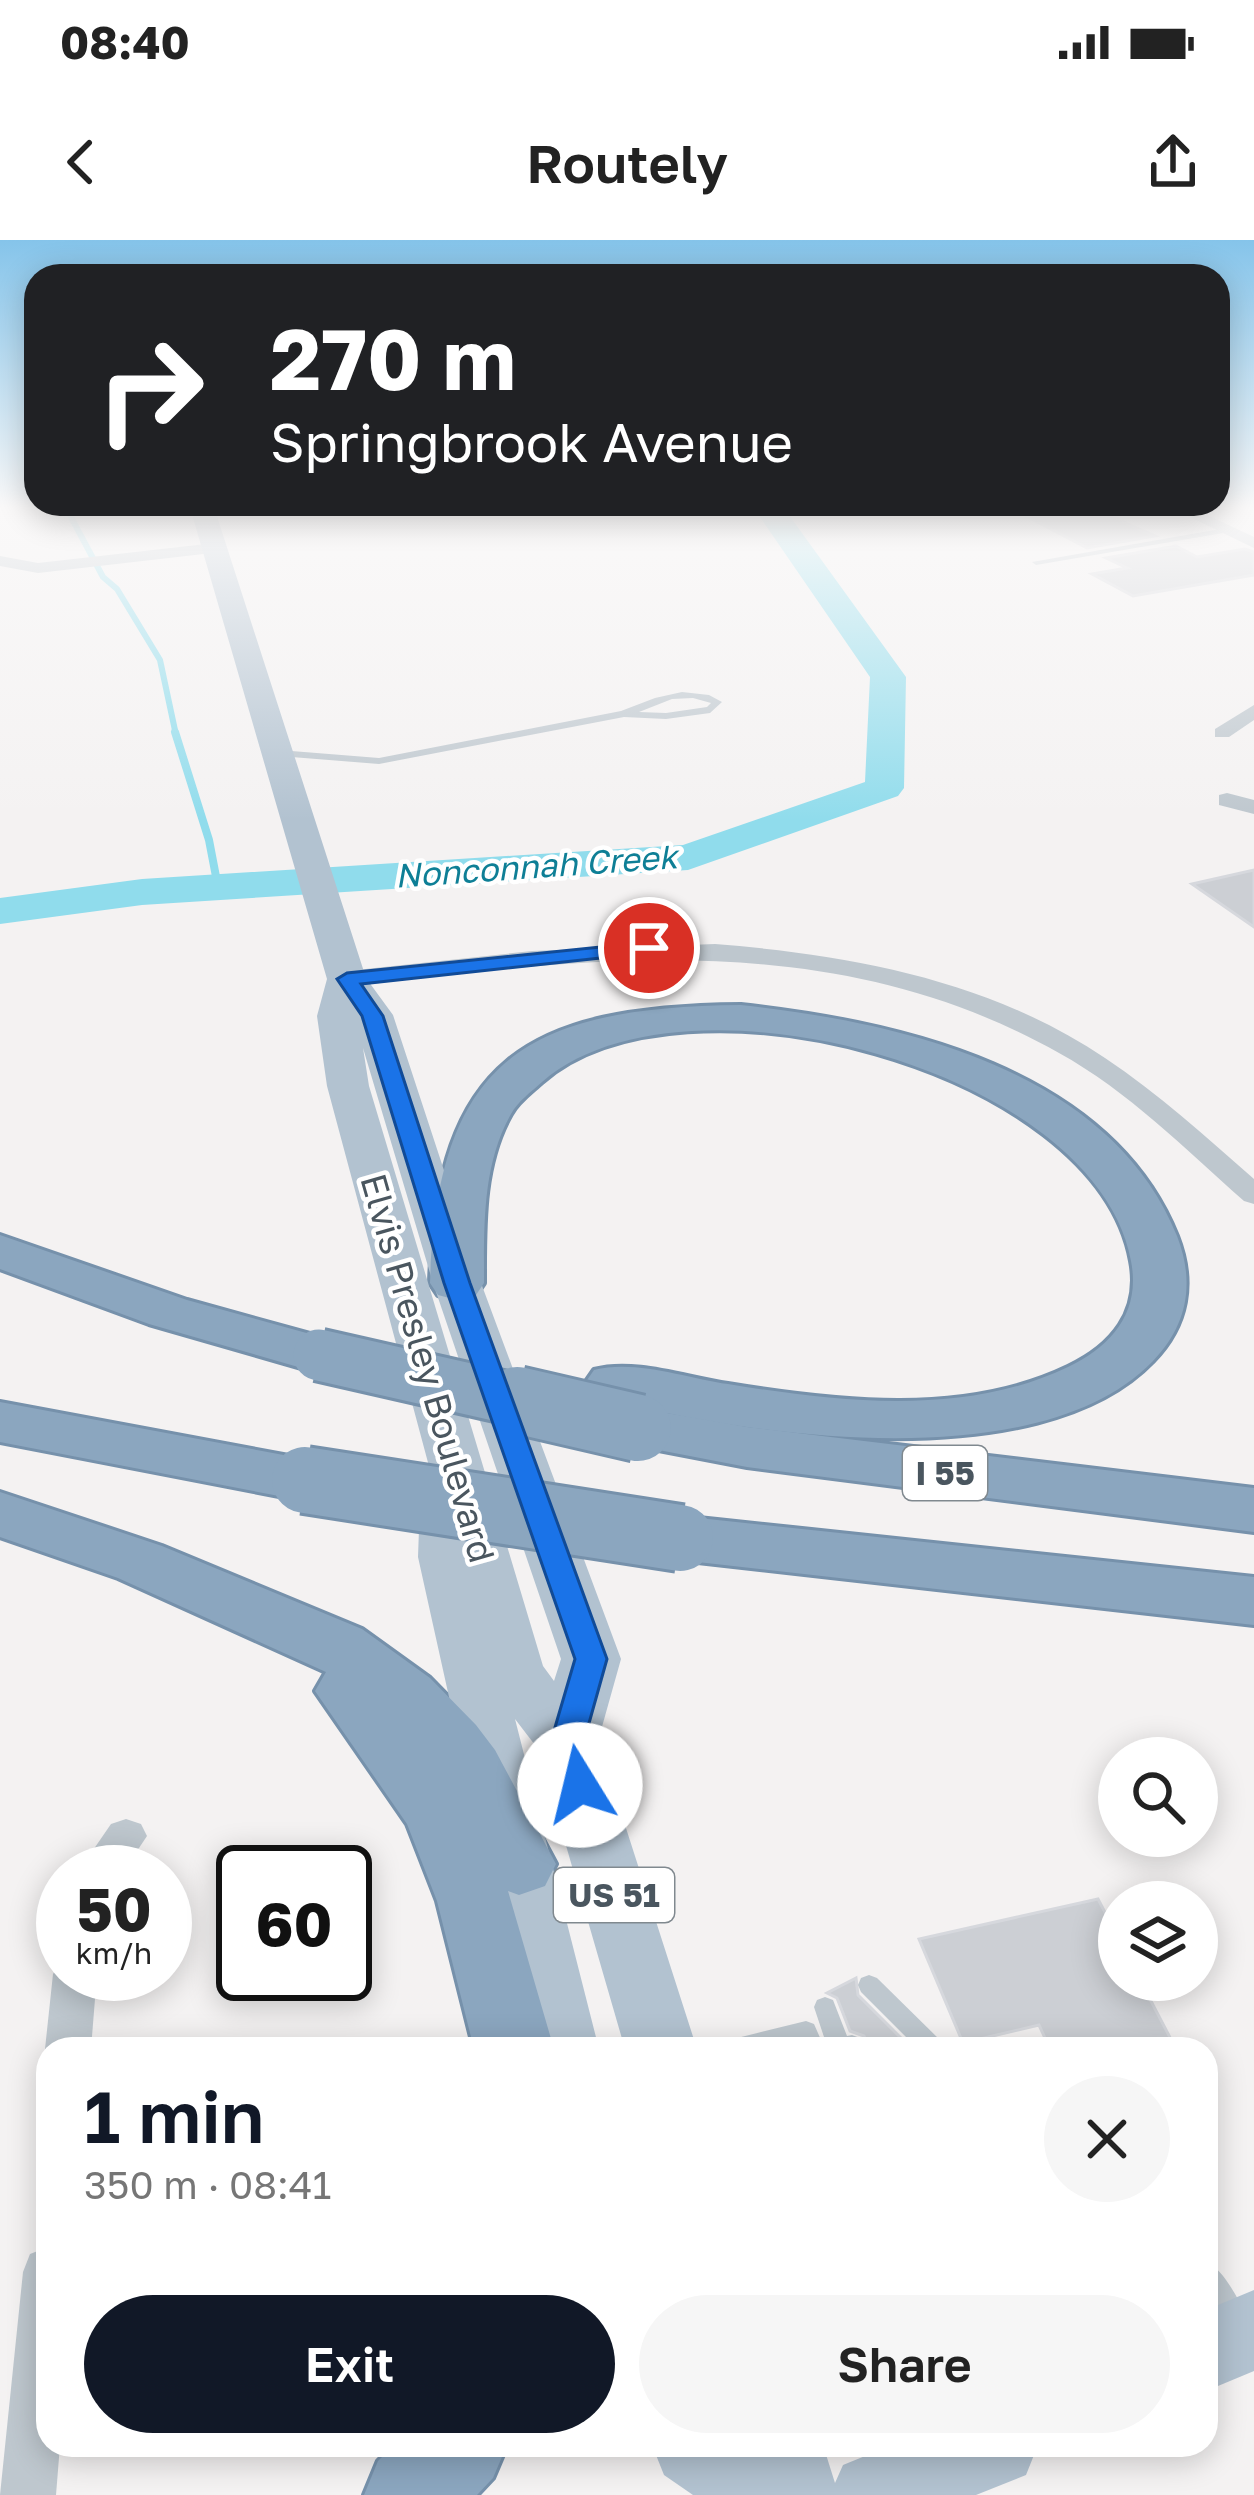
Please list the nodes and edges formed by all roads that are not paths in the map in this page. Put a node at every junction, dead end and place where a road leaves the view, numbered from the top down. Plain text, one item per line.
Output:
1 (234, 609) edge
2 (1254, 711) edge
3 (624, 714) junction
4 (1222, 733) dead end
5 (278, 753) junction
6 (1227, 800) dead end
7 (1254, 807) edge
8 (344, 966) junction
9 (1254, 1195) edge
10 (0, 1251) edge
11 (457, 1283) junction
12 (626, 1406) junction
13 (0, 1422) edge
14 (449, 1444) junction
15 (1254, 1510) edge
16 (0, 1514) edge
17 (1254, 1601) edge
18 (269, 1621) junction
19 (567, 1741) junction
20 (126, 1837) dead end
21 (120, 1845) edge
22 (519, 1864) junction
23 (868, 1985) dead end
24 (72, 2001) edge
25 (826, 2007) dead end
26 (896, 2022) dead end
27 (69, 2037) edge
28 (511, 2037) edge
29 (560, 2037) edge
30 (657, 2037) edge
31 (782, 2037) edge
32 (808, 2037) edge
33 (842, 2037) edge
34 (916, 2037) edge
35 (920, 2037) edge
36 (36, 2406) edge
37 (448, 2457) edge
38 (711, 2457) edge
39 (785, 2457) edge
40 (966, 2457) edge
41 (28, 2495) edge
42 (412, 2495) edge
43 (766, 2495) edge
44 (796, 2495) edge
45 (873, 2495) edge

1 - 5 main road, Elvis Presley Boulevard / US 51
2 - 4 street
3 - 3 lane
3 - 5 lane
5 - 8 main road, Elvis Presley Boulevard / US 51
6 - 7 street
8 - 9 street
8 - 11 main road, Elvis Presley Boulevard / US 51
8 - 14 main road, Elvis Presley Boulevard / US 51
10 - 12 highway, I 55, bridge
11 - 12 highway
11 - 19 main road, Elvis Presley Boulevard / US 51
12 - 15 highway, I 55
13 - 17 highway, bridge
14 - 19 main road, Elvis Presley Boulevard / US 51
14 - 22 main road
16 - 18 highway
18 - 22 highway
18 - 28 highway
19 - 30 main road, Elvis Presley Boulevard / US 51
20 - 21 street
22 - 29 main road
23 - 35 lane
24 - 27 street
25 - 33 lane
26 - 34 lane
31 - 32 lane
36 - 41 street
37 - 42 highway
38 - 43 main road
39 - 44 main road
40 - 45 main road

